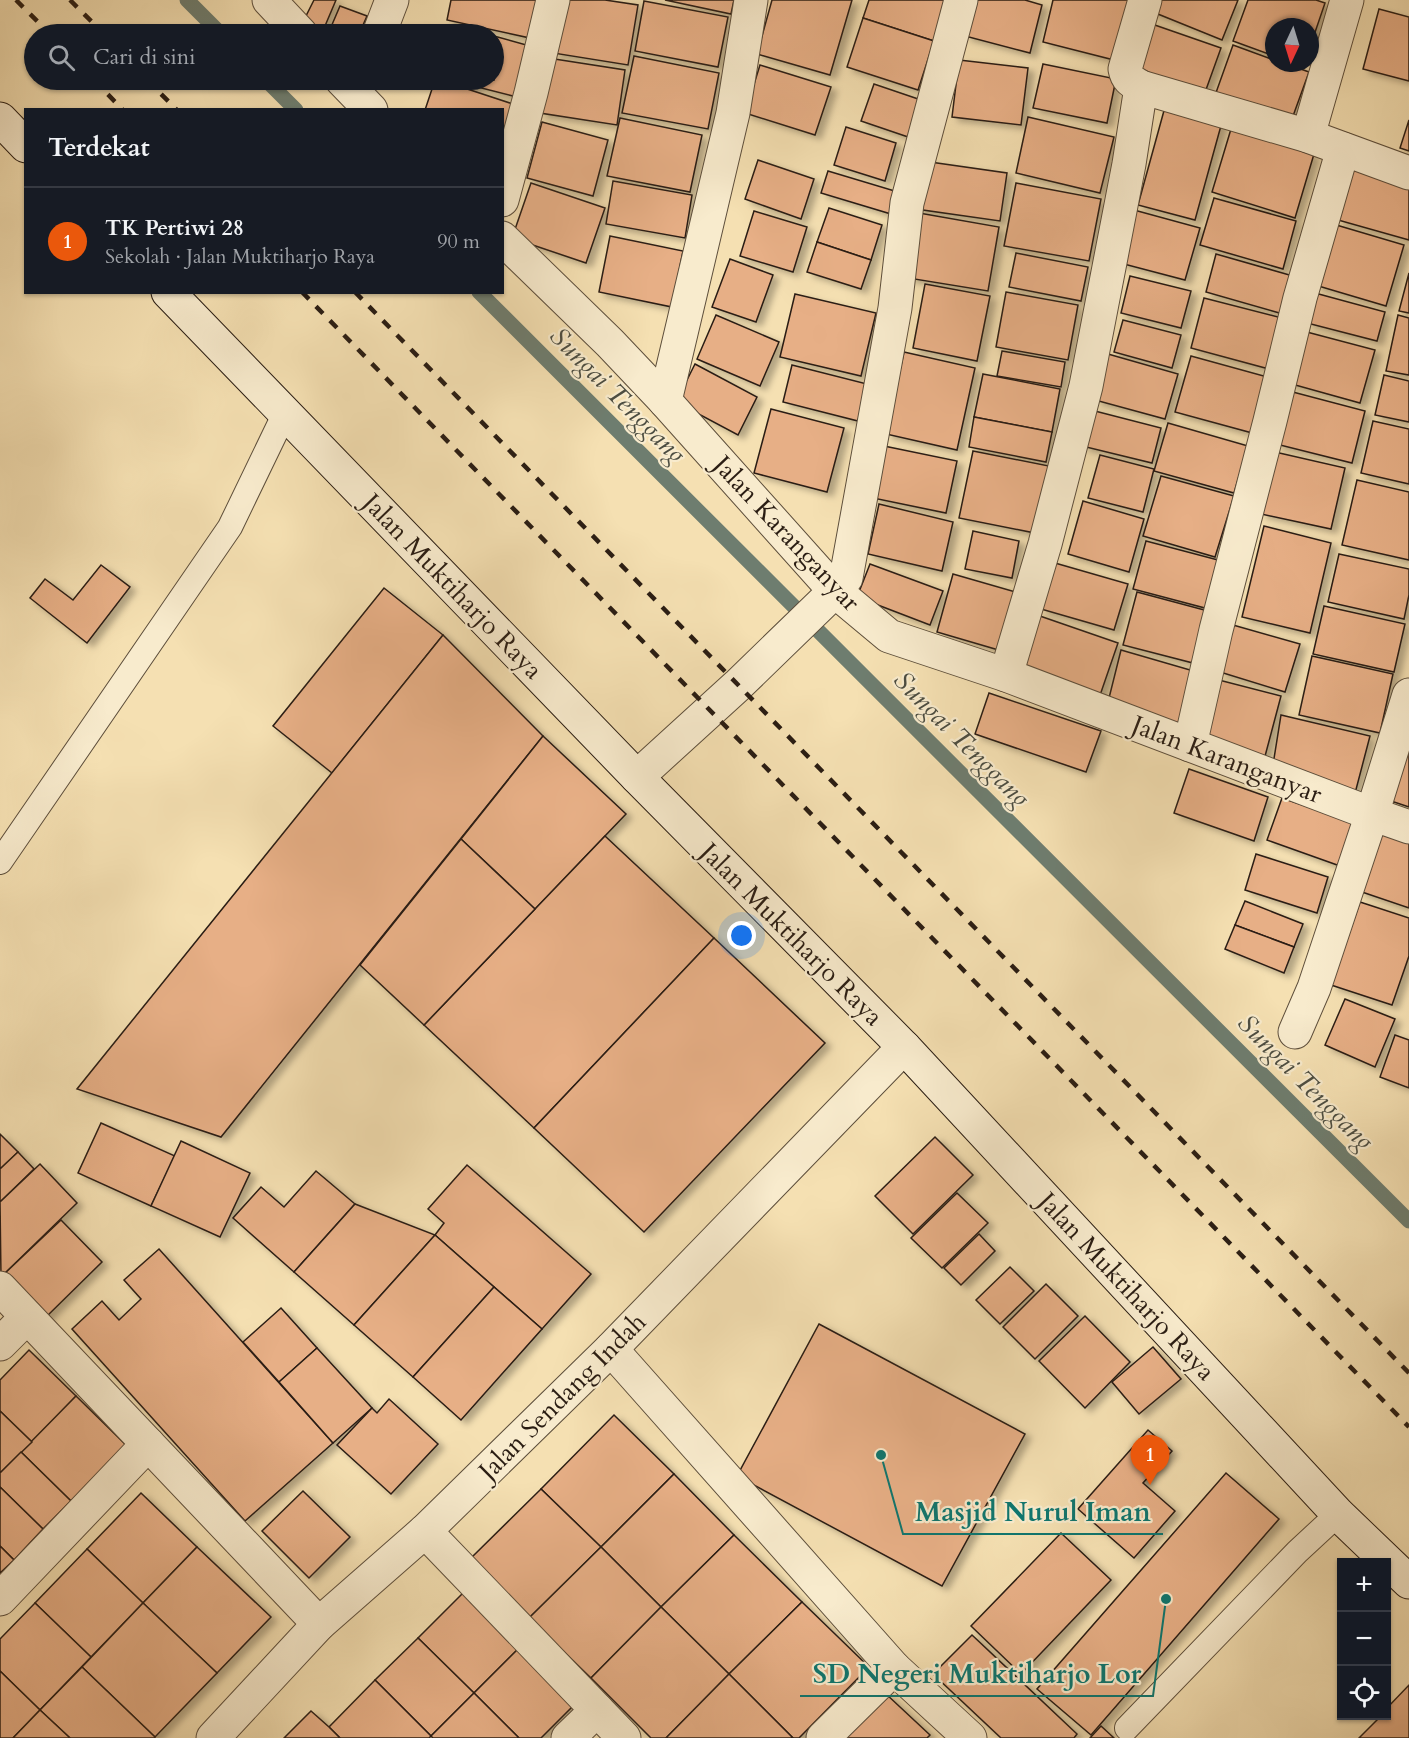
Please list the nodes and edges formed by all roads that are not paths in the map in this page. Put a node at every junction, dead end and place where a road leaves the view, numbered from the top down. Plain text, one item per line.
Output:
1 (269, 0) edge
2 (392, 0) edge
3 (553, 0) edge
4 (751, 0) edge
5 (961, 0) edge
6 (1145, 0) edge
7 (1347, 0) edge
8 (292, 24) edge
9 (383, 24) edge
10 (1142, 87) junction
11 (0, 119) edge
12 (1308, 136) junction
13 (24, 144) edge
14 (1343, 149) junction
15 (1409, 173) edge
16 (504, 193) edge
17 (504, 240) edge
18 (170, 294) edge
19 (664, 401) junction
20 (285, 413) junction
21 (833, 593) junction
22 (1006, 675) junction
23 (1409, 694) edge
24 (1190, 745) junction
25 (638, 777) junction
26 (1372, 814) junction
27 (1409, 826) edge
28 (0, 862) edge
29 (1295, 1032) dead end
30 (904, 1047) junction
31 (0, 1288) edge
32 (27, 1317) junction
33 (0, 1344) edge
34 (611, 1348) junction
35 (148, 1444) junction
36 (1338, 1514) junction
37 (425, 1531) junction
38 (1409, 1582) edge
39 (0, 1599) edge
40 (319, 1624) junction
41 (894, 1668) junction
42 (597, 1710) junction
43 (1127, 1728) dead end
44 (213, 1738) edge
45 (568, 1738) edge
46 (624, 1738) edge
47 (823, 1738) edge
48 (970, 1738) edge

1 - 8 street
2 - 9 street
3 - 16 street
4 - 19 street
5 - 21 street
6 - 10 street
7 - 12 street
10 - 12 street
10 - 22 street
11 - 13 street
12 - 14 street
14 - 15 street
14 - 24 street
17 - 19 street, Jalan Karanganyar
18 - 20 street, Jalan Muktiharjo Raya
19 - 21 street, Jalan Karanganyar
20 - 25 street, Jalan Muktiharjo Raya
20 - 28 lane
21 - 22 street, Jalan Karanganyar
21 - 25 street
22 - 24 street, Jalan Karanganyar
23 - 26 street
24 - 26 street, Jalan Karanganyar
25 - 30 street, Jalan Muktiharjo Raya
26 - 27 street, Jalan Karanganyar
26 - 29 street
30 - 34 street, Jalan Sendang Indah
30 - 36 street, Jalan Muktiharjo Raya
31 - 32 street
32 - 33 street
32 - 35 street
34 - 37 street, Jalan Sendang Indah
34 - 41 street
35 - 39 street
35 - 40 street
36 - 38 street, Jalan Muktiharjo Raya
36 - 43 lane
37 - 40 street, Jalan Sendang Indah
37 - 42 street
40 - 44 street, Jalan Sendang Indah
41 - 47 street
41 - 48 street
42 - 45 street
42 - 46 street

